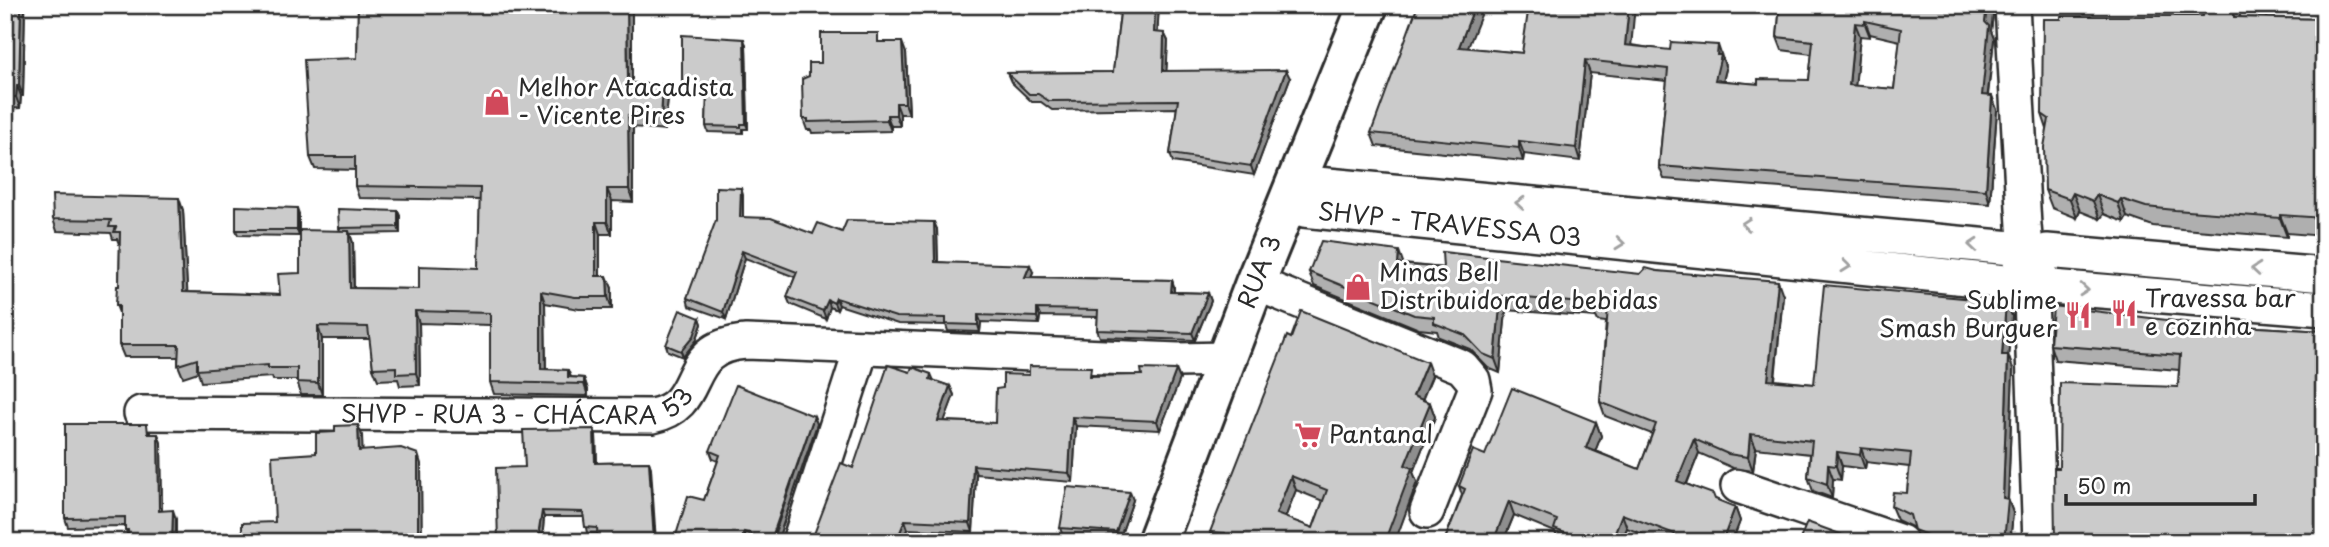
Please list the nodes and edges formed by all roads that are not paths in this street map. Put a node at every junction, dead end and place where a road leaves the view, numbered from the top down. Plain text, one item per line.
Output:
1 (1368, 5) edge
2 (2012, 5) edge
3 (2280, 5) edge
4 (2324, 6) edge
5 (1289, 196) junction
6 (2028, 269) junction
7 (2324, 275) edge
8 (1255, 283) junction
9 (2324, 309) edge
10 (862, 347) junction
11 (1226, 359) junction
12 (141, 413) dead end
13 (1738, 486) dead end
14 (1427, 511) dead end
15 (799, 542) edge
16 (1157, 542) edge
17 (1901, 542) edge
18 (2040, 542) edge

1 - 5 main road, RUA 3
2 - 6 street
3 - 4 street
5 - 6 street, SHVP - TRAVESSA 03
5 - 8 main road, RUA 3
7 -> 6 street, SHVP - TRAVESSA 03
6 -> 9 street
6 - 18 street
8 - 11 main road, RUA 3
8 - 14 street
10 - 11 street, SHVP - RUA 3 - CHÁCARA 53
10 - 12 street, SHVP - RUA 3 - CHÁCARA 53
10 - 15 street
11 - 16 main road, RUA 3
13 - 17 street

